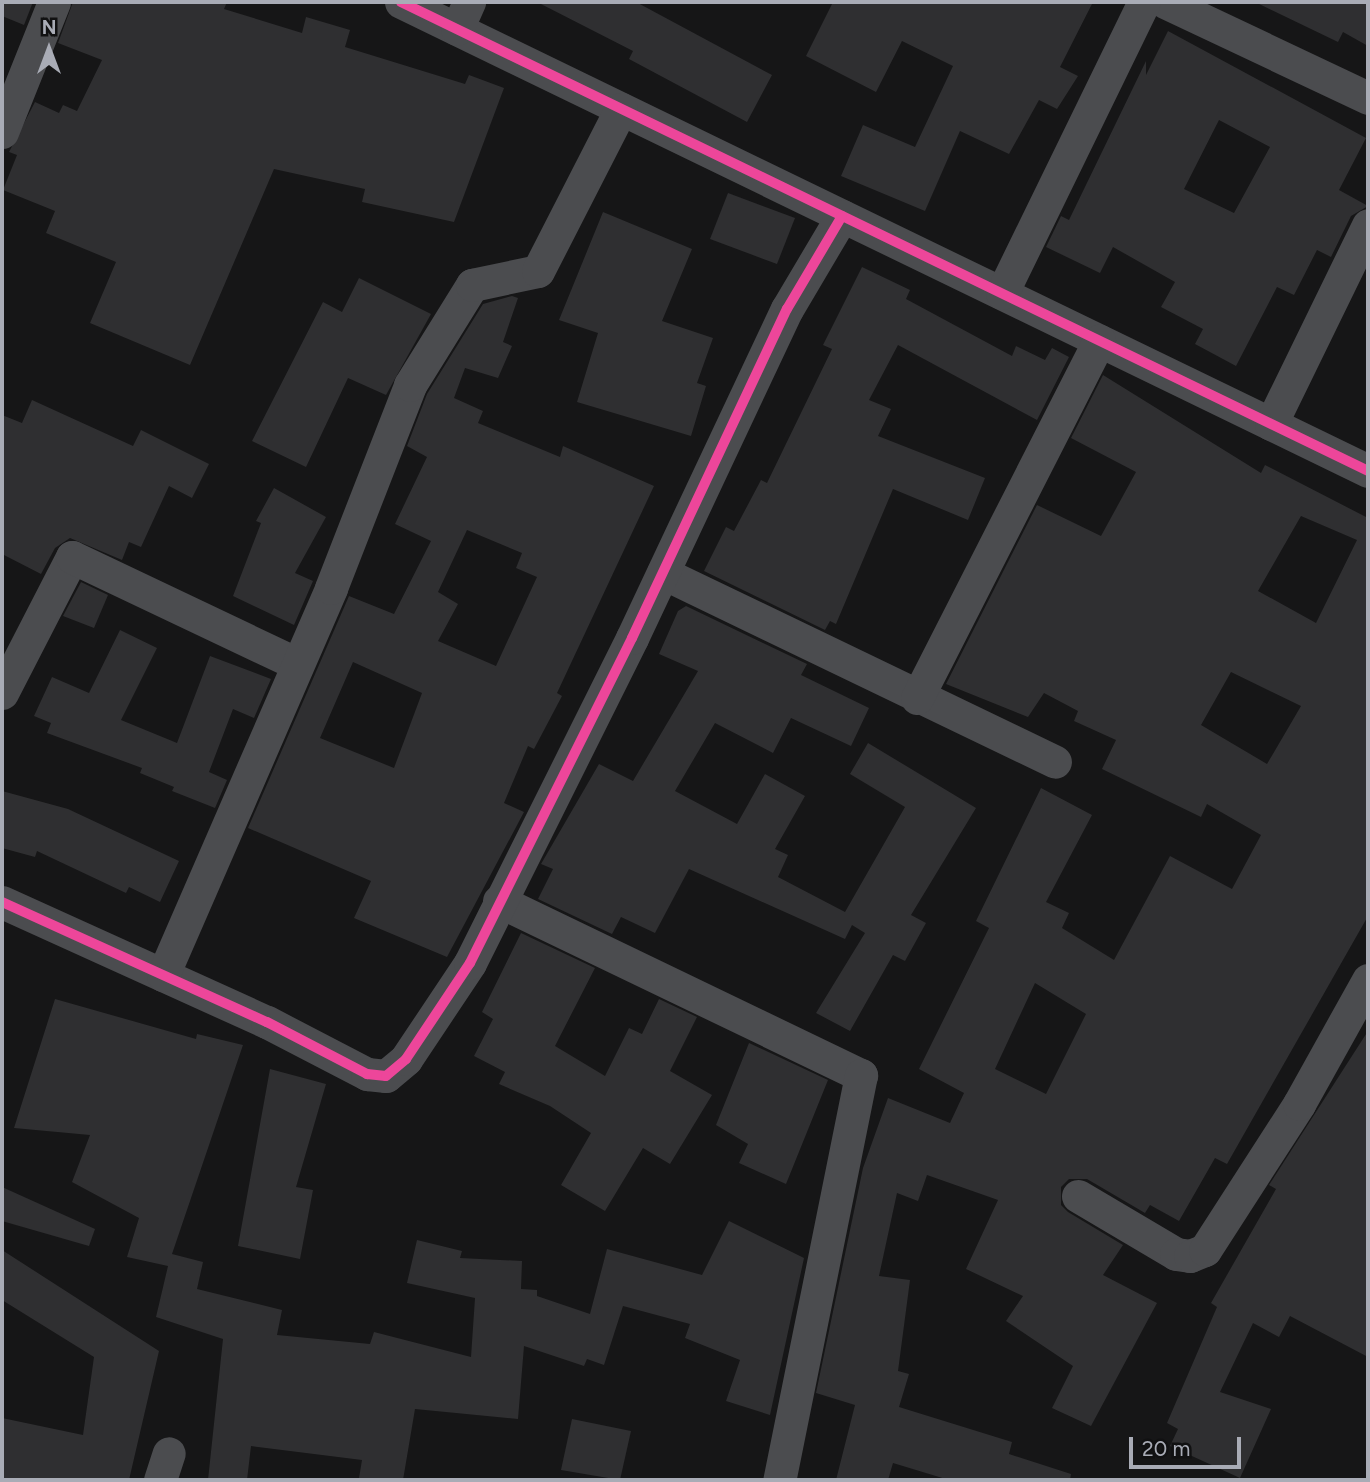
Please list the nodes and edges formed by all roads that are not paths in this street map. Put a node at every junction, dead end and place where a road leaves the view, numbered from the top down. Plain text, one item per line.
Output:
1 (54, 2) edge
2 (401, 2) edge
3 (1144, 2) edge
4 (1165, 2) edge
5 (463, 15) edge
6 (15, 64) edge
7 (1368, 98) edge
8 (621, 108) junction
9 (2, 132) edge
10 (842, 216) junction
11 (1368, 225) edge
12 (1002, 293) junction
13 (1099, 341) junction
14 (1271, 424) junction
15 (1368, 471) edge
16 (663, 573) junction
17 (295, 663) junction
18 (2, 693) edge
19 (917, 698) junction
20 (1055, 762) dead end
21 (499, 901) junction
22 (2, 902) edge
23 (163, 975) junction
24 (1368, 980) edge
25 (1078, 1196) dead end
26 (779, 1480) edge

1 - 6 street
2 - 5 street
3 - 12 street
4 - 7 street
5 - 8 street
6 - 9 street
8 - 10 street
8 - 17 street
10 - 12 street
10 - 16 street
11 - 14 street
12 - 13 street
13 - 14 street
13 - 19 street
14 - 15 street
16 - 19 street
16 - 21 street
17 - 18 street
17 - 23 street
19 - 20 street
21 - 23 street
21 - 26 street
22 - 23 street
24 - 25 street

